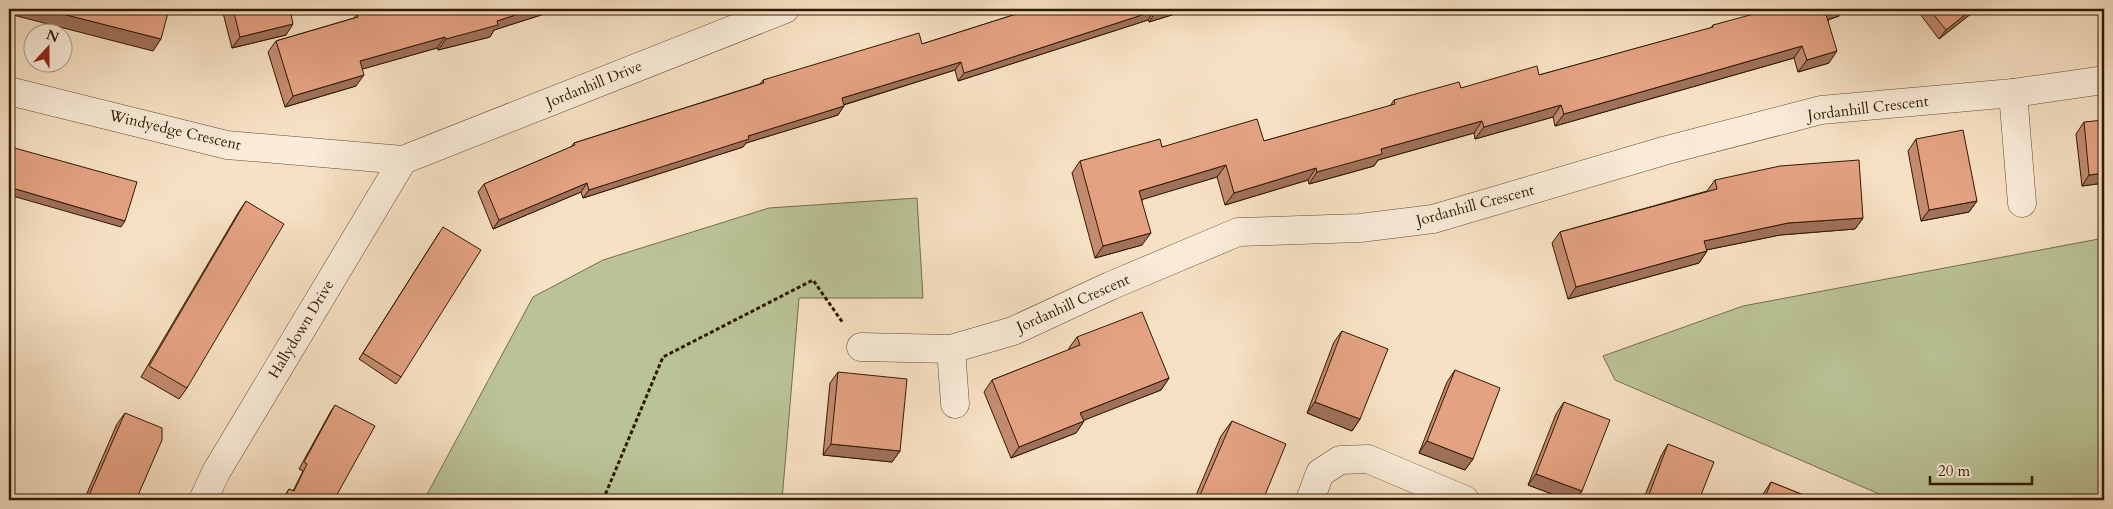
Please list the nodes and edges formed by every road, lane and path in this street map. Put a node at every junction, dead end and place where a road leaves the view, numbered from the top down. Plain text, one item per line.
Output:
1 (785, 9) edge
2 (2104, 80) edge
3 (9, 91) edge
4 (2013, 93) junction
5 (403, 160) junction
6 (2022, 203) dead end
7 (861, 348) joint
8 (951, 349) junction
9 (955, 404) dead end
10 (203, 500) edge
11 (603, 500) edge
12 (1310, 500) edge
13 (1465, 500) edge

1 - 5 street, Jordanhill Drive
2 - 4 street, Jordanhill Crescent
3 - 5 street, Windyedge Crescent
4 - 6 street
4 - 8 street, Jordanhill Crescent
5 - 10 street, Hallydown Drive
7 - 8 street, Jordanhill Crescent
7 - 11 path
8 - 9 street
12 - 13 street

